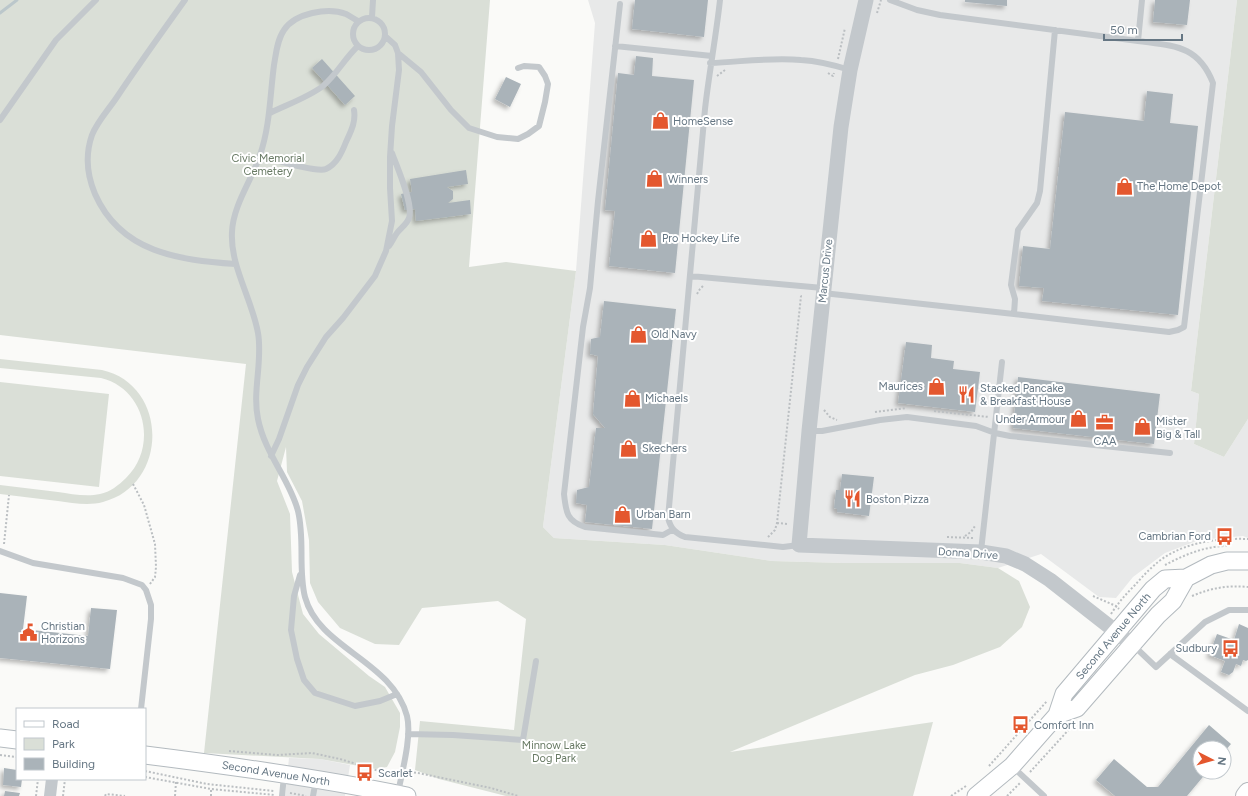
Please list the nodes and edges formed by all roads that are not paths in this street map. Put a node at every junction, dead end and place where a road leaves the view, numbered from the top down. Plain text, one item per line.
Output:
1 (96, 0) edge
2 (185, 0) edge
3 (373, 0) edge
4 (720, 0) edge
5 (866, 0) edge
6 (890, 0) edge
7 (1142, 0) edge
8 (620, 4) dead end
9 (372, 17) junction
10 (358, 21) junction
11 (1055, 30) junction
12 (385, 36) junction
13 (1138, 41) junction
14 (358, 46) junction
15 (615, 46) junction
16 (398, 53) junction
17 (712, 56) junction
18 (710, 63) junction
19 (518, 68) dead end
20 (850, 70) junction
21 (354, 110) dead end
22 (270, 113) junction
23 (0, 120) edge
24 (390, 150) junction
25 (260, 156) junction
26 (386, 251) junction
27 (236, 264) junction
28 (690, 276) junction
29 (823, 291) junction
30 (1014, 314) junction
31 (1002, 362) dead end
32 (809, 431) junction
33 (995, 434) junction
34 (1170, 453) dead end
35 (271, 456) junction
36 (672, 530) junction
37 (799, 545) junction
38 (1, 552) edge
39 (981, 552) junction
40 (1248, 561) edge
41 (301, 574) junction
42 (1186, 578) junction
43 (1248, 610) edge
44 (1116, 632) junction
45 (1132, 646) junction
46 (1170, 654) junction
47 (536, 661) dead end
48 (397, 694) junction
49 (141, 708) edge
50 (1248, 711) edge
51 (1057, 715) junction
52 (408, 734) junction
53 (0, 738) edge
54 (16, 740) edge
55 (146, 755) edge
56 (1012, 766) junction
57 (285, 775) junction
58 (316, 779) junction
59 (52, 780) edge
60 (971, 791) edge
61 (1248, 792) edge
62 (282, 794) edge
63 (401, 795) edge
64 (50, 796) edge
65 (313, 796) edge
66 (1044, 796) edge
67 (1245, 796) edge

1 - 23 lane
2 - 27 lane
3 - 9 lane
4 - 17 lane
5 - 20 street, Marcus Drive
6 - 11 lane
7 - 13 lane
8 - 15 lane
9 - 10 lane
9 - 12 lane
10 - 14 lane
10 - 22 lane
11 - 13 lane
11 - 30 lane
12 - 14 lane
12 - 16 lane
13 - 30 lane
14 - 22 lane
15 - 17 lane
15 - 36 lane
16 - 19 lane
16 - 24 lane
17 - 18 lane
18 - 20 lane
18 - 28 lane
20 - 29 street, Marcus Drive
21 - 25 lane
22 - 25 lane
24 - 26 lane
24 - 26 lane
25 - 27 lane
26 - 35 lane
27 - 35 lane
28 - 29 lane
28 - 36 lane
29 - 30 lane
29 - 32 street, Marcus Drive
31 - 33 lane
32 - 33 lane
32 - 37 street, Marcus Drive
33 - 34 lane
33 - 39 lane
35 - 41 lane
36 - 37 lane
37 - 39 street, Donna Drive
38 - 49 lane
39 - 44 street, Donna Drive
40 - 42 main road, Second Avenue North
41 - 48 lane
41 - 48 lane
42 - 44 main road, Second Avenue North
42 - 45 main road, Second Avenue North
43 - 46 lane
44 - 45 street, Donna Drive
44 - 51 main road, Second Avenue North
45 - 46 lane
45 - 51 main road, Second Avenue North
46 - 50 lane
47 - 52 lane
48 - 52 lane
51 - 56 main road, Second Avenue North
52 - 63 lane
53 - 54 main road
55 - 57 main road, Second Avenue North
56 - 60 main road, Second Avenue North
56 - 66 lane
57 - 58 main road, Second Avenue North
57 - 62 lane
58 - 63 main road, Second Avenue North
58 - 65 lane
59 - 64 street
61 - 67 main road

